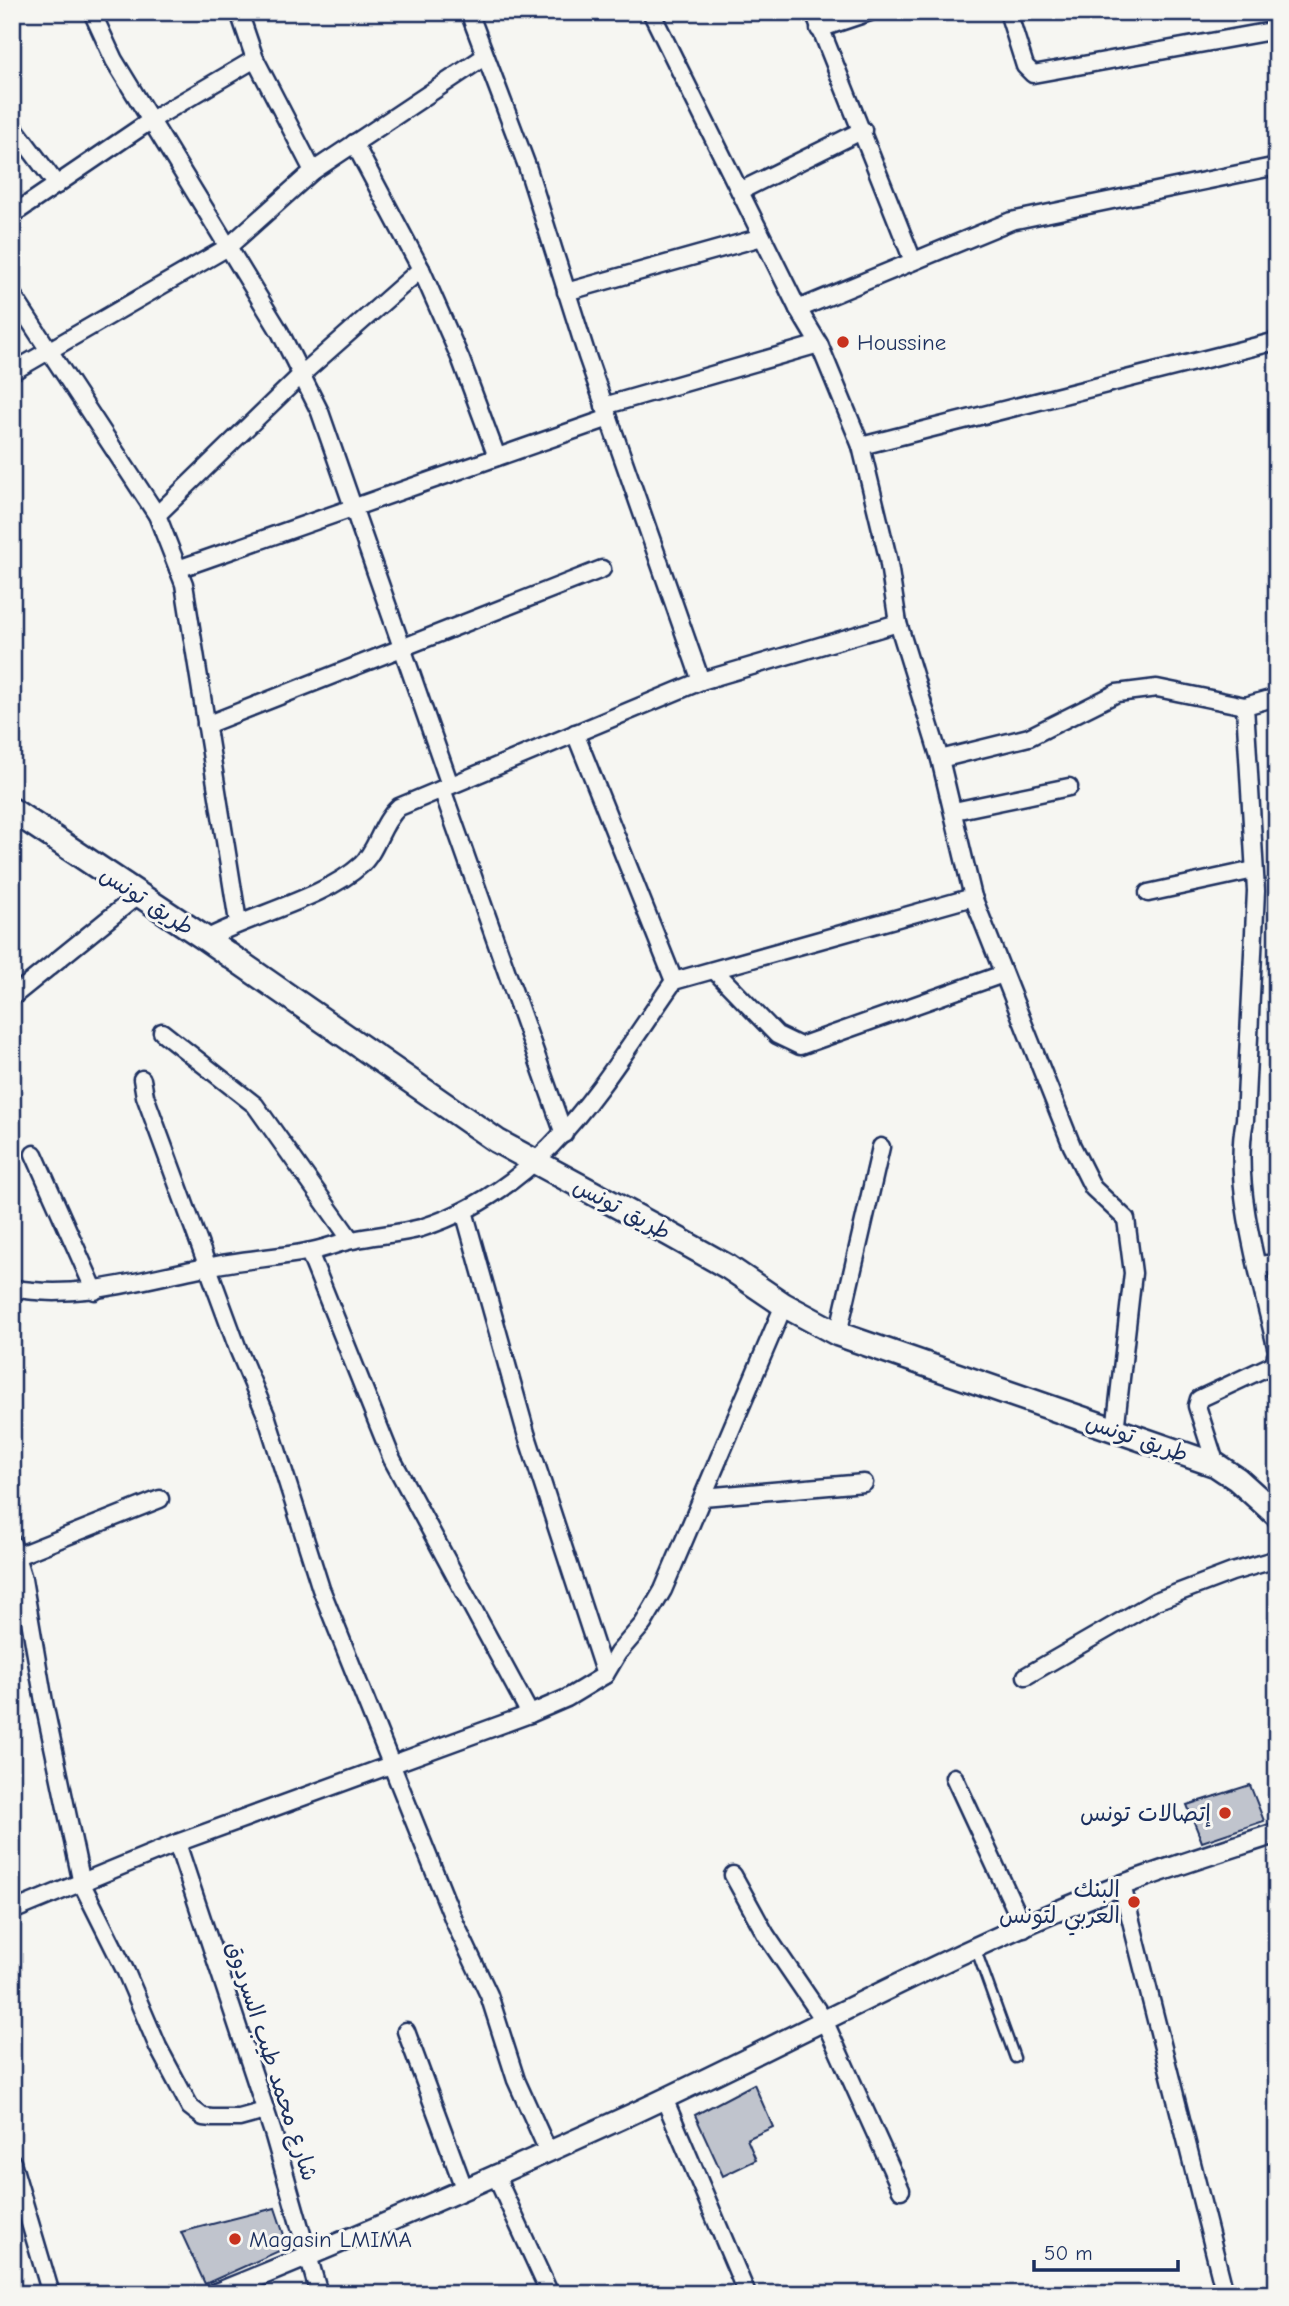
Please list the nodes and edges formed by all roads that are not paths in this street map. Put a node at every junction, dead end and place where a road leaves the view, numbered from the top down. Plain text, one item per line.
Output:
1 (92, 12) edge
2 (239, 12) edge
3 (469, 12) edge
4 (651, 12) edge
5 (814, 12) edge
6 (870, 12) edge
7 (1009, 12) edge
8 (819, 29) junction
9 (1277, 30) edge
10 (484, 57) junction
11 (255, 60) junction
12 (153, 119) junction
13 (12, 125) edge
14 (863, 130) junction
15 (354, 143) junction
16 (1277, 166) edge
17 (313, 171) junction
18 (57, 185) junction
19 (740, 191) junction
20 (12, 215) edge
21 (762, 237) junction
22 (228, 247) junction
23 (913, 261) junction
24 (421, 269) junction
25 (566, 292) junction
26 (12, 294) edge
27 (798, 309) junction
28 (1277, 341) edge
29 (819, 344) junction
30 (49, 348) junction
31 (12, 372) edge
32 (301, 375) junction
33 (606, 412) junction
34 (861, 446) junction
35 (497, 457) junction
36 (353, 509) junction
37 (157, 515) junction
38 (178, 569) junction
39 (602, 569) dead end
40 (898, 623) junction
41 (400, 651) junction
42 (701, 681) junction
43 (1277, 697) edge
44 (1245, 706) junction
45 (206, 725) junction
46 (575, 733) junction
47 (940, 760) junction
48 (446, 787) junction
49 (1069, 787) dead end
50 (12, 810) edge
51 (954, 811) junction
52 (1254, 870) junction
53 (1148, 893) dead end
54 (138, 895) junction
55 (973, 897) junction
56 (237, 922) junction
57 (206, 939) junction
58 (715, 971) junction
59 (1003, 974) junction
60 (674, 981) junction
61 (12, 997) edge
62 (162, 1031) dead end
63 (142, 1079) dead end
64 (564, 1134) junction
65 (881, 1147) dead end
66 (34, 1154) dead end
67 (535, 1164) junction
68 (464, 1211) junction
69 (351, 1240) junction
70 (309, 1252) junction
71 (1277, 1263) edge
72 (1258, 1265) junction
73 (208, 1266) junction
74 (12, 1288) edge
75 (95, 1291) junction
76 (784, 1305) junction
77 (838, 1334) junction
78 (1115, 1431) junction
79 (1216, 1465) junction
80 (864, 1483) dead end
81 (703, 1497) junction
82 (160, 1500) dead end
83 (1277, 1515) edge
84 (14, 1550) edge
85 (1277, 1559) edge
86 (605, 1675) junction
87 (1026, 1676) dead end
88 (530, 1714) junction
89 (391, 1767) junction
90 (954, 1777) dead end
91 (1277, 1833) edge
92 (177, 1843) junction
93 (733, 1875) dead end
94 (82, 1884) junction
95 (1122, 1885) junction
96 (12, 1911) edge
97 (1024, 1928) junction
98 (976, 1950) junction
99 (824, 2020) junction
100 (406, 2031) dead end
101 (1015, 2058) dead end
102 (664, 2098) junction
103 (265, 2111) junction
104 (548, 2151) junction
105 (12, 2162) edge
106 (495, 2174) junction
107 (464, 2188) junction
108 (901, 2190) dead end
109 (310, 2256) junction
110 (51, 2294) edge
111 (215, 2294) edge
112 (319, 2294) edge
113 (550, 2294) edge
114 (747, 2294) edge
115 (1225, 2294) edge

1 - 12 street
2 - 11 street
3 - 10 street
4 - 19 street
5 - 8 street
6 - 8 street
7 - 9 street
8 - 14 street
10 - 15 street
10 - 25 street
11 - 12 street
11 - 17 street
12 - 18 street
12 - 22 street
13 - 18 street
14 - 19 street
14 - 23 street
15 - 17 street
15 - 24 street
16 - 23 street
17 - 22 street
18 - 20 street
19 - 21 street
21 - 25 street
21 - 27 street
22 - 30 street
22 - 32 street
23 - 27 street
24 - 32 street
24 - 35 street
25 - 33 street
26 - 30 street
27 - 29 street
28 - 34 street
29 - 33 street
29 - 34 street
30 - 31 street
30 - 37 street
32 - 36 street
32 - 37 street
33 - 35 street
33 - 42 street
34 - 40 street
35 - 36 street
36 - 38 street
36 - 41 street
37 - 38 street
38 - 45 street
39 - 41 street
40 - 42 street
40 - 47 street
41 - 45 street
41 - 48 street
42 - 46 street
43 - 44 street
44 - 47 street
44 - 52 street
45 - 56 street
46 - 48 street
46 - 60 street
47 - 51 street
48 - 56 street
48 - 64 street
49 - 51 street
50 - 54 main road, طريق تونس
51 - 55 street
52 - 53 street
52 - 72 street
54 - 57 main road, طريق تونس
54 - 61 street
55 - 58 street
55 - 59 street
56 - 57 street
57 - 67 main road, طريق تونس
58 - 59 street
58 - 60 street
59 - 78 street
60 - 64 street
62 - 69 street
63 - 73 street
64 - 67 street
65 - 77 street
66 - 75 street
67 - 68 street
67 - 76 main road, طريق تونس
68 - 69 street
68 - 86 street
69 - 70 street
70 - 73 street
70 - 88 street
71 - 72 street
72 - 79 street
73 - 75 street
73 - 89 street
74 - 75 street
76 - 77 main road, طريق تونس
76 - 81 street
77 - 78 main road, طريق تونس
78 - 79 main road, طريق تونس
79 - 83 main road, طريق تونس
80 - 81 street
81 - 86 street
82 - 84 street
84 - 94 street
85 - 87 street
86 - 88 street
88 - 89 street
89 - 92 street
89 - 104 street
90 - 97 street
91 - 95 street
92 - 94 street
92 - 103 street, شارع محمد طيب السردوق
93 - 99 street
94 - 96 street
94 - 103 street
95 - 97 street
95 - 115 street
97 - 98 street
98 - 99 street
98 - 101 lane
99 - 102 street
99 - 108 street
100 - 107 street
102 - 104 street
102 - 114 street
103 - 109 street, شارع محمد طيب السردوق
104 - 106 street
105 - 110 street
106 - 107 street
106 - 113 street
107 - 109 street
109 - 111 street
109 - 112 street, شارع محمد طيب السردوق

